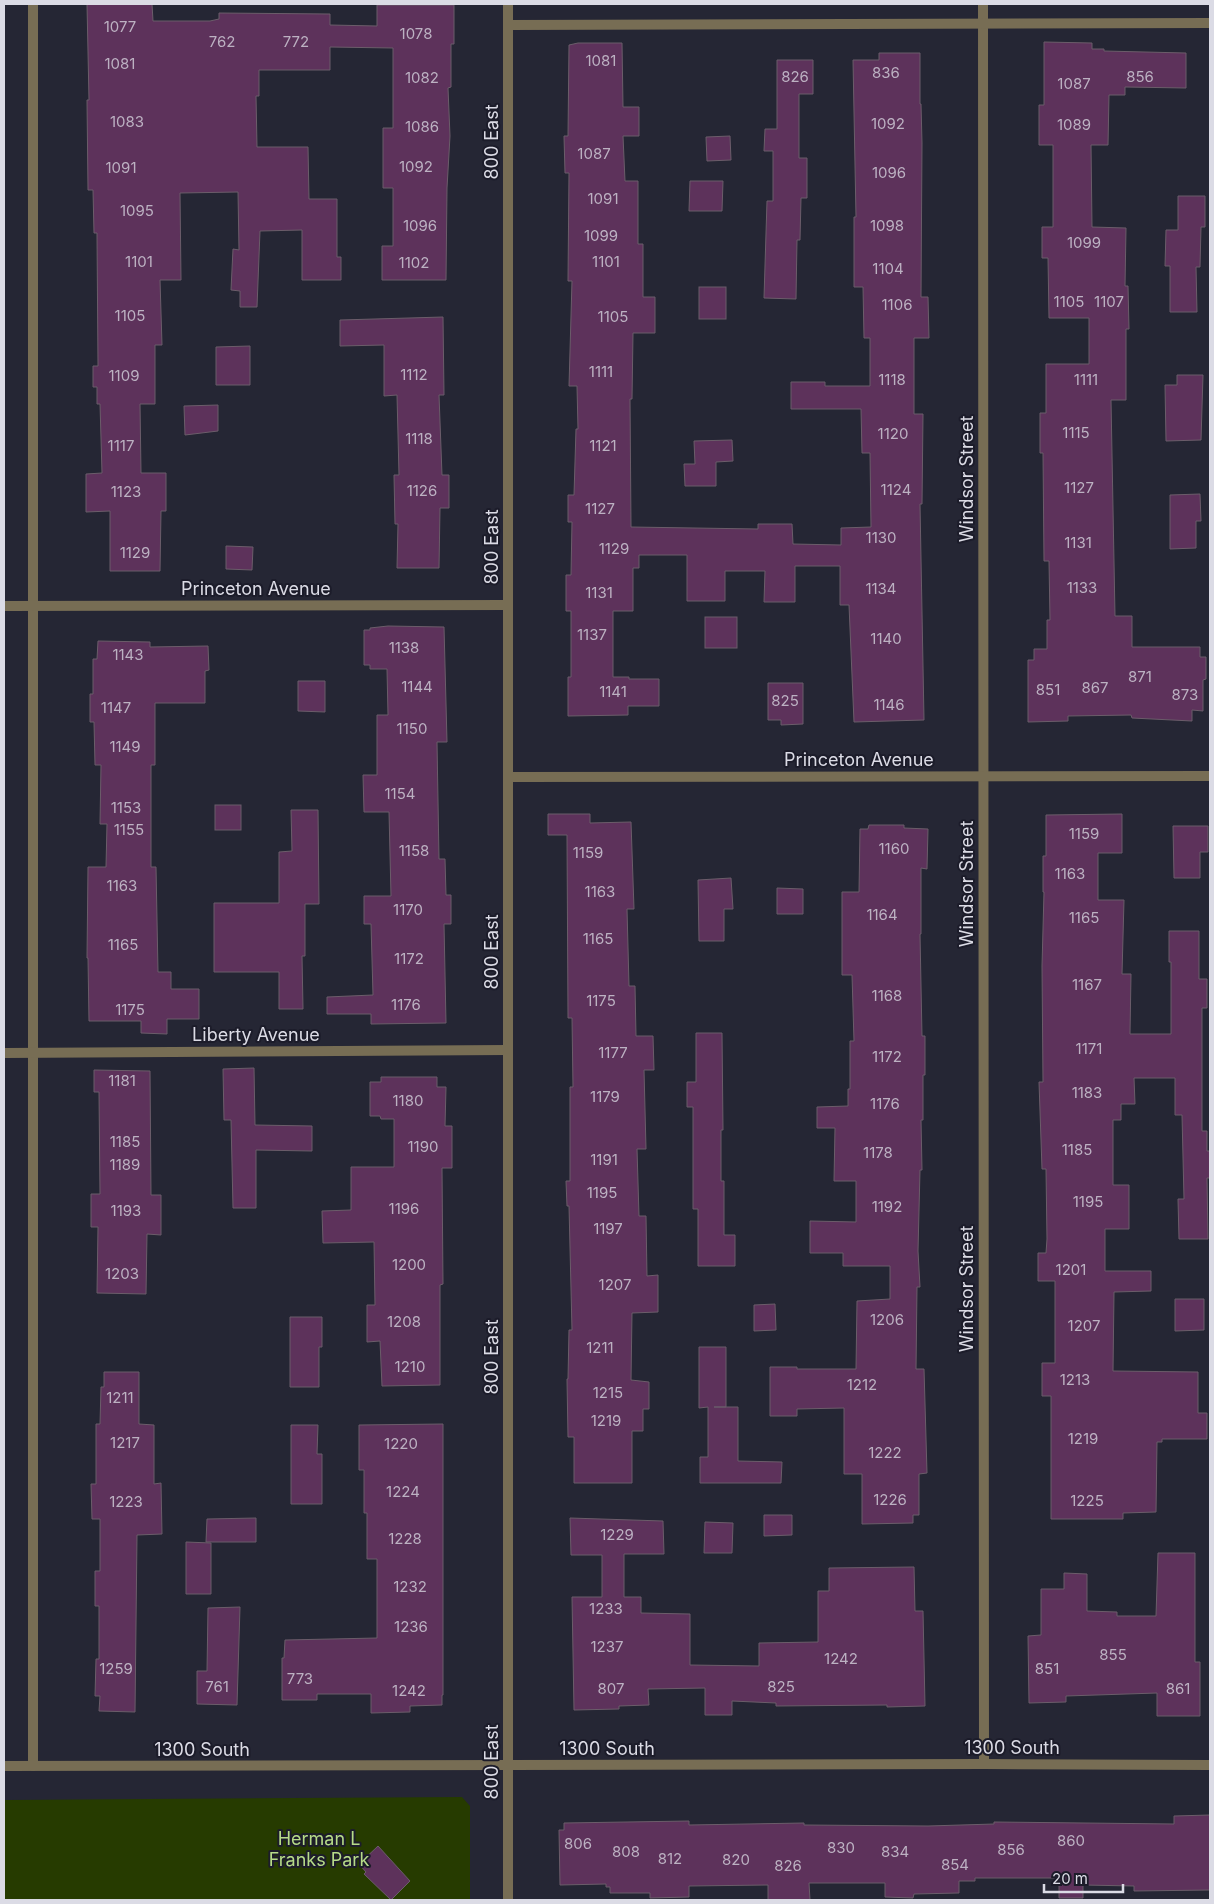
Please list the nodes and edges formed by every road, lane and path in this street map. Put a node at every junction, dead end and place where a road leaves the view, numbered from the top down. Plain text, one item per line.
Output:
1 (33, 4) edge
2 (508, 4) edge
3 (983, 4) edge
4 (1210, 23) edge
5 (983, 24) junction
6 (508, 26) junction
7 (508, 605) junction
8 (4, 606) edge
9 (33, 606) junction
10 (983, 776) junction
11 (1210, 776) edge
12 (508, 777) junction
13 (508, 1050) junction
14 (4, 1053) edge
15 (33, 1053) junction
16 (984, 1764) junction
17 (508, 1765) junction
18 (1210, 1765) edge
19 (4, 1766) edge
20 (33, 1766) junction
21 (508, 1900) edge

1 - 9 street
2 - 6 street, 800 East
3 - 5 street, Windsor Street
4 - 5 street
5 - 6 street
5 - 10 street, Windsor Street
6 - 7 street, 800 East
7 - 9 street, Princeton Avenue
7 - 12 street, 800 East
8 - 9 street, Princeton Avenue
9 - 15 street
10 - 11 street, Princeton Avenue
10 - 12 street, Princeton Avenue
10 - 16 street, Windsor Street
12 - 13 street, 800 East
13 - 15 street, Liberty Avenue
13 - 17 street, 800 East
14 - 15 street, Liberty Avenue
15 - 20 street
16 - 17 street, 1300 South
16 - 18 street, 1300 South
17 - 20 street, 1300 South
17 - 21 street, 800 East
19 - 20 street, 1300 South

